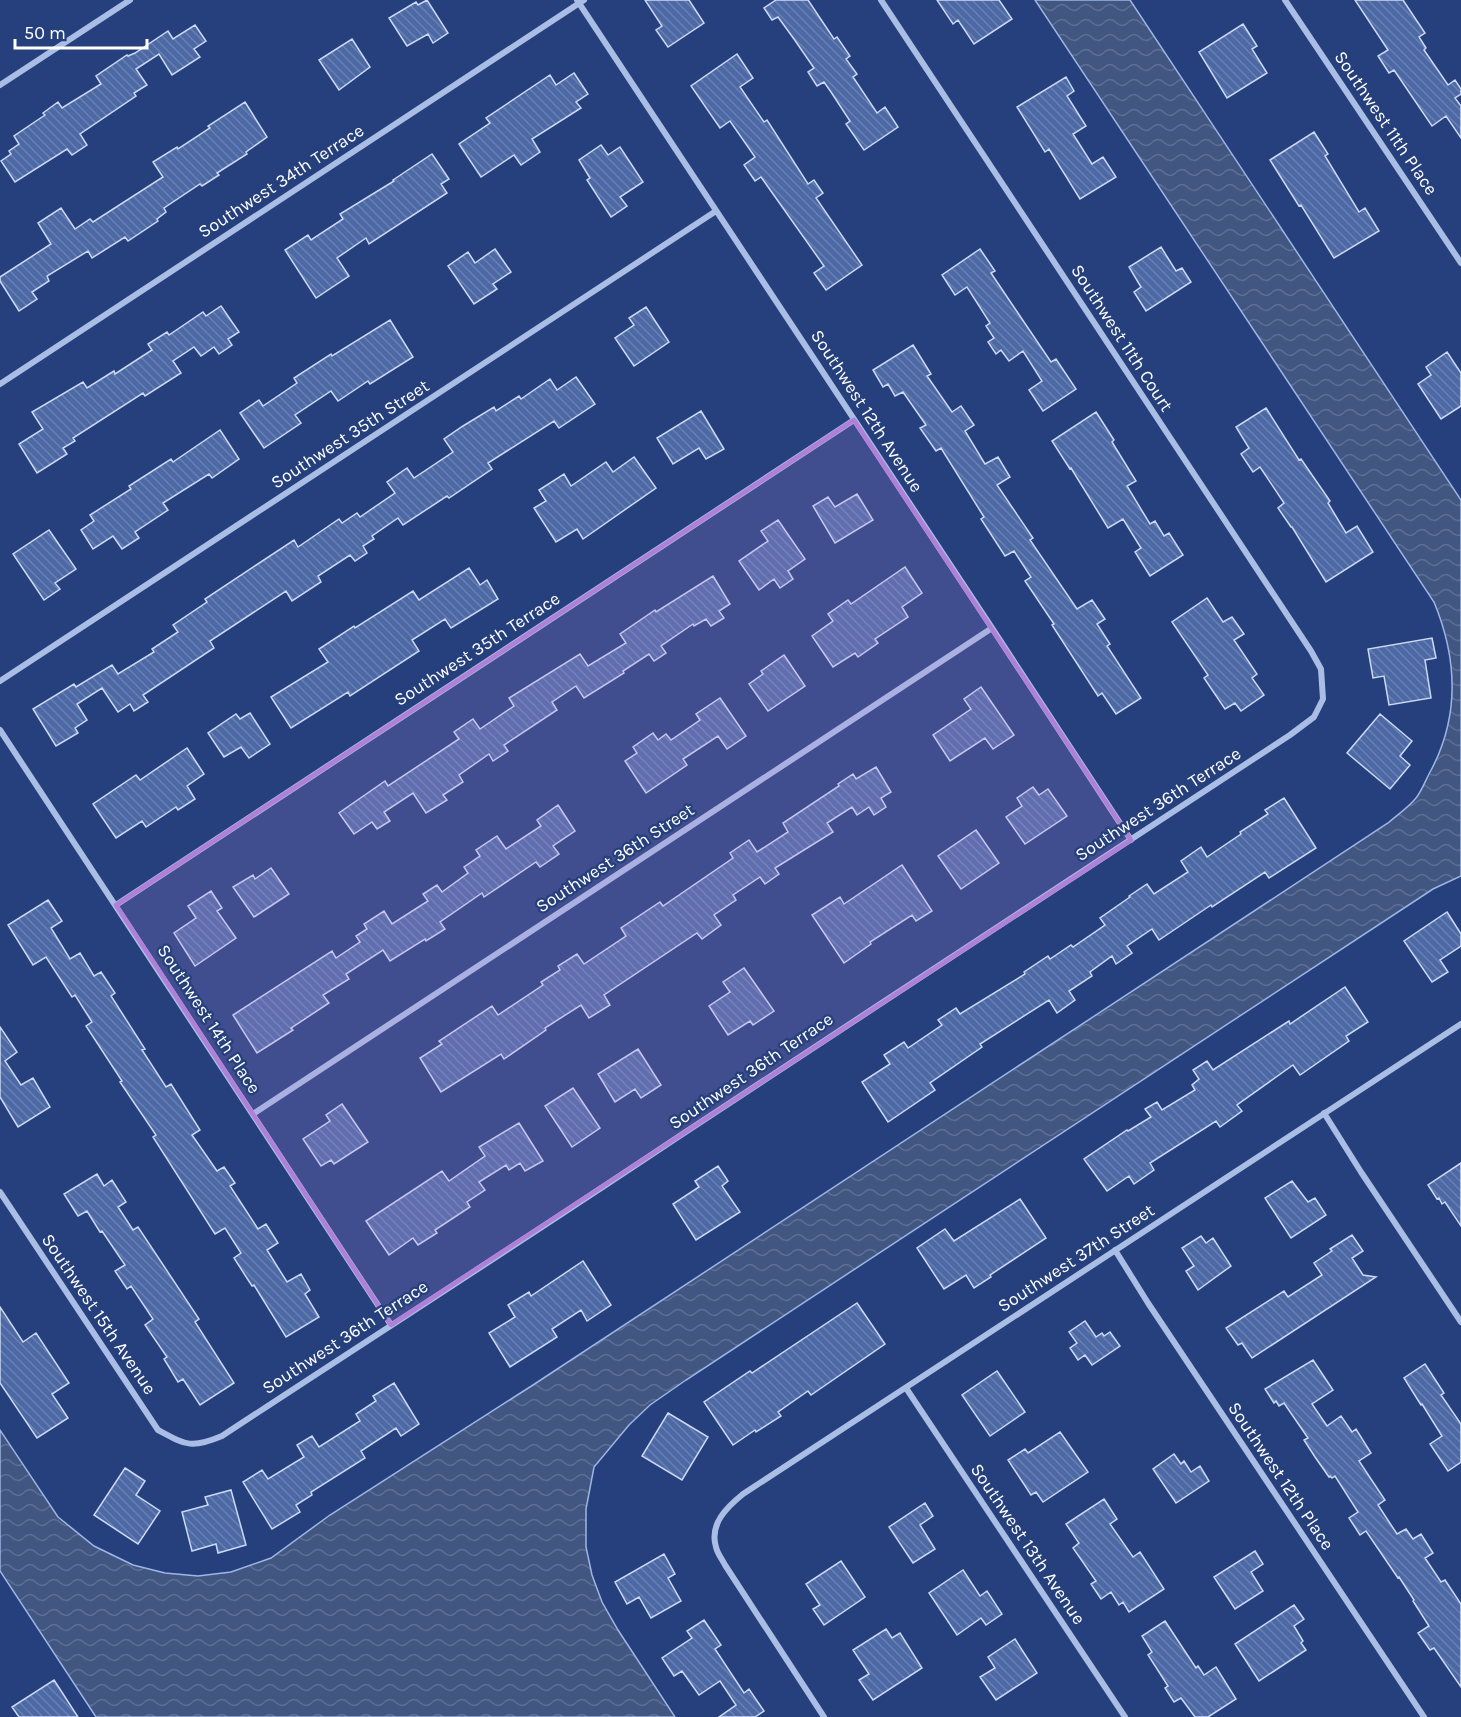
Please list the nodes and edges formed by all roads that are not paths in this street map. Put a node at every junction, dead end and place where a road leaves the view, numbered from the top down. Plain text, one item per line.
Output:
1 (130, 0) edge
2 (881, 0) edge
3 (1286, 0) edge
4 (580, 1) edge
5 (0, 86) edge
6 (716, 211) junction
7 (1461, 263) edge
8 (0, 384) edge
9 (854, 420) junction
10 (992, 628) junction
11 (0, 681) edge
12 (1323, 699) joint
13 (0, 730) edge
14 (1131, 840) junction
15 (116, 905) junction
16 (1461, 1024) edge
17 (1324, 1113) junction
18 (253, 1114) junction
19 (0, 1192) edge
20 (1115, 1250) junction
21 (1461, 1322) edge
22 (391, 1325) junction
23 (906, 1388) junction
24 (182, 1443) joint
25 (824, 1717) edge
26 (1125, 1717) edge
27 (1424, 1717) edge

1 - 5 street
2 - 12 street, Southwest 11th Court
3 - 7 street, Southwest 11th Place
4 - 6 street, Southwest 12th Avenue
4 - 8 street, Southwest 34th Terrace
6 - 9 street, Southwest 12th Avenue
6 - 11 street, Southwest 35th Street
9 - 10 street, Southwest 12th Avenue
9 - 15 street, Southwest 35th Terrace
10 - 14 street, Southwest 12th Avenue
10 - 18 street, Southwest 36th Street
12 - 14 street, Southwest 36th Terrace
13 - 15 street, Southwest 14th Place
14 - 22 street, Southwest 36th Terrace
15 - 18 street, Southwest 14th Place
16 - 17 street, Southwest 37th Street
17 - 20 street, Southwest 37th Street
17 - 21 street
18 - 22 street, Southwest 14th Place
19 - 24 street, Southwest 15th Avenue
20 - 23 street, Southwest 37th Street
20 - 27 street, Southwest 12th Place
22 - 24 street, Southwest 36th Terrace
23 - 25 street, Southwest 37th Street
23 - 26 street, Southwest 13th Avenue

